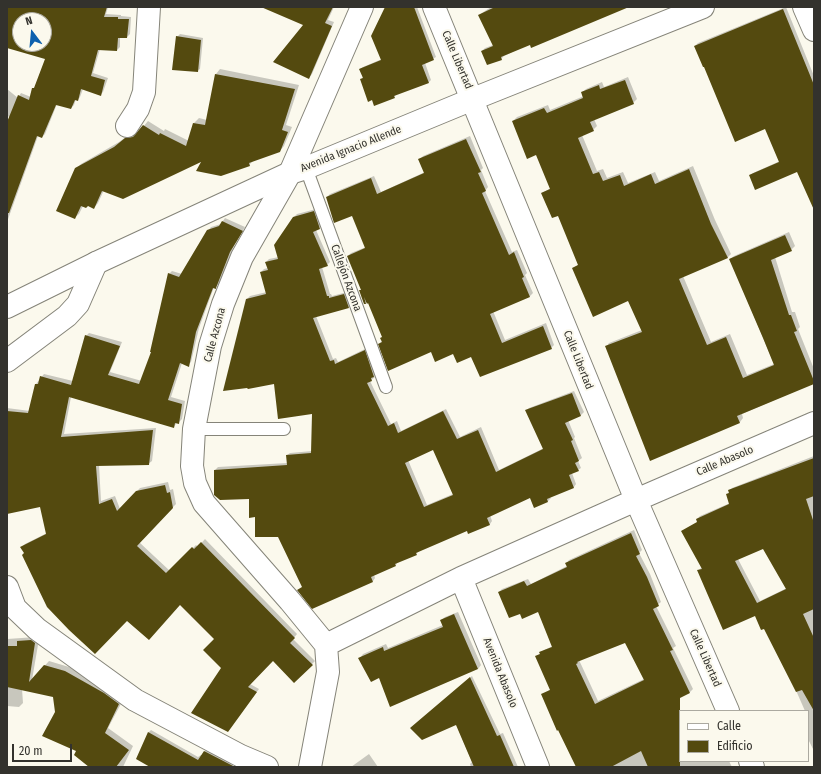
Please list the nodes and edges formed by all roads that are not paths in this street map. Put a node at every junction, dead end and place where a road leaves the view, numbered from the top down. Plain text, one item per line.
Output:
1 (149, 7) edge
2 (362, 7) edge
3 (434, 7) edge
4 (703, 7) edge
5 (804, 7) edge
6 (814, 30) edge
7 (473, 99) junction
8 (127, 126) dead end
9 (298, 170) junction
10 (96, 263) junction
11 (9, 302) edge
12 (7, 360) edge
13 (386, 387) dead end
14 (814, 423) edge
15 (284, 429) dead end
16 (194, 430) junction
17 (636, 500) junction
18 (461, 578) junction
19 (7, 587) edge
20 (326, 645) junction
21 (728, 710) edge
22 (267, 767) edge
23 (310, 767) edge
24 (538, 767) edge

1 - 8 street
2 - 9 street, Calle Azcona
3 - 7 street, Calle Libertad
4 - 7 street, Avenida Ignacio Allende
5 - 6 street
7 - 9 street, Avenida Ignacio Allende
7 - 17 street, Calle Libertad
9 - 10 street, Avenida Ignacio Allende
9 - 13 lane, Callejón Azcona
9 - 16 street, Calle Azcona
10 - 11 street, Avenida Ignacio Allende
10 - 12 street
14 - 17 street, Calle Abasolo
15 - 16 lane
16 - 20 street, Calle Azcona
17 - 18 street
17 - 21 street, Calle Libertad
18 - 20 street
18 - 24 street, Avenida Abasolo
19 - 22 street
20 - 23 street

